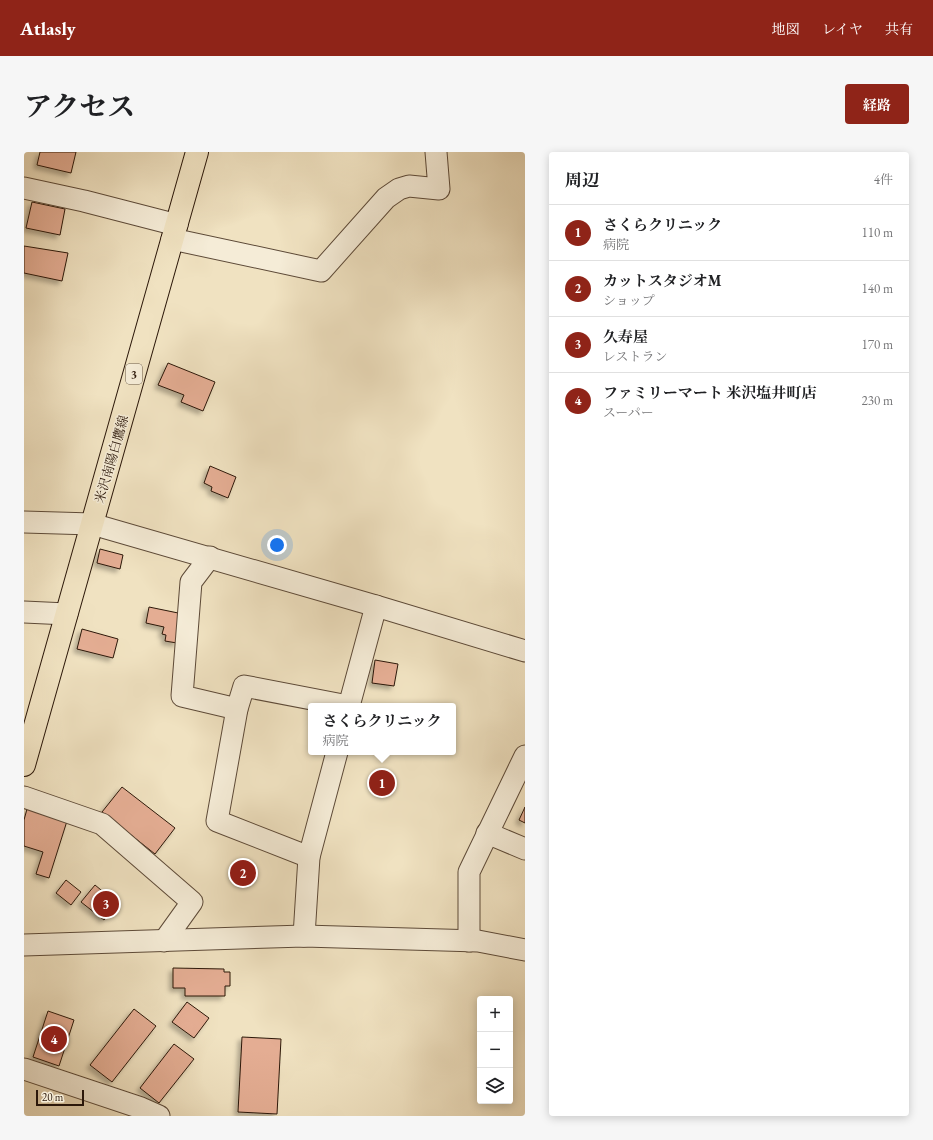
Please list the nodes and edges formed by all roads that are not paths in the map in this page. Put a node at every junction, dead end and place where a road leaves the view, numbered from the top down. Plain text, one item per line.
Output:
1 (197, 152) edge
2 (436, 152) edge
3 (24, 188) edge
4 (174, 232) junction
5 (24, 522) edge
6 (92, 524) junction
7 (210, 557) junction
8 (376, 606) junction
9 (24, 612) edge
10 (67, 614) junction
11 (525, 651) edge
12 (332, 703) edge
13 (349, 703) edge
14 (237, 710) junction
15 (336, 755) edge
16 (525, 756) edge
17 (24, 765) edge
18 (24, 797) edge
19 (488, 833) junction
20 (525, 849) edge
21 (309, 856) junction
22 (304, 936) junction
23 (164, 940) junction
24 (469, 941) junction
25 (24, 945) edge
26 (525, 950) edge
27 (24, 1069) edge
28 (159, 1116) edge

1 - 4 main road, 米沢南陽白鷹線 / 3
2 - 4 street
3 - 4 street
4 - 6 main road, 米沢南陽白鷹線 / 3
5 - 6 street
6 - 7 street
6 - 10 main road, 米沢南陽白鷹線 / 3
7 - 8 street
7 - 14 street
8 - 11 street
8 - 13 street
9 - 10 street
10 - 17 main road, 米沢南陽白鷹線 / 3
12 - 14 street
14 - 21 street
15 - 21 street
16 - 19 street
18 - 23 street
19 - 20 street
19 - 24 street
21 - 22 street
22 - 23 street
22 - 24 street
23 - 25 street
24 - 26 street
27 - 28 street

